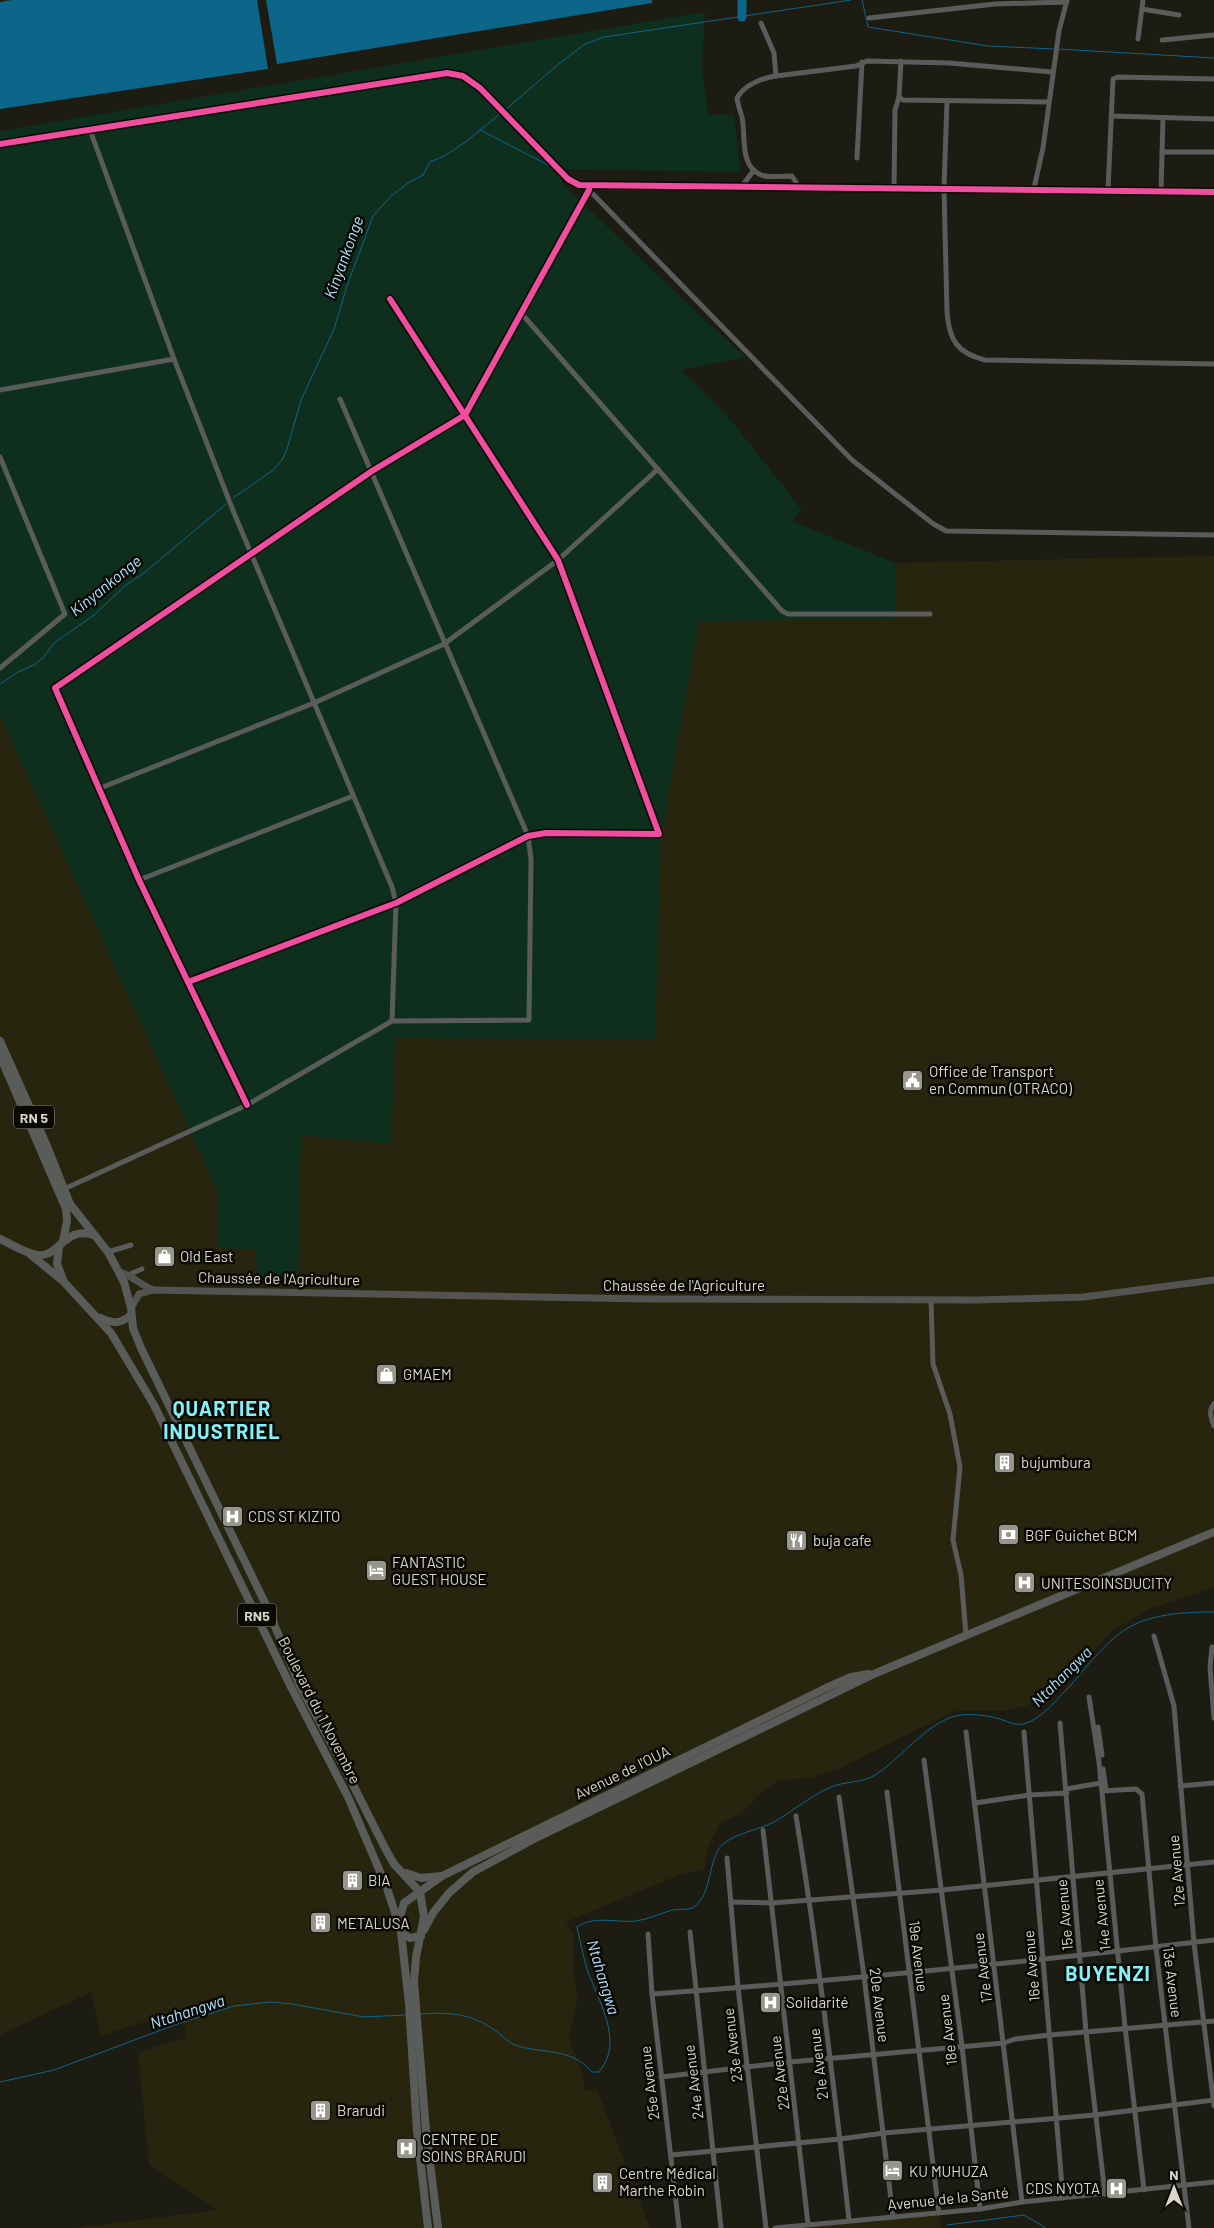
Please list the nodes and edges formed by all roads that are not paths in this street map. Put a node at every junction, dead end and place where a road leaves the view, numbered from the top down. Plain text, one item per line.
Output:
1 (1143, 0) edge
2 (1067, 1) edge
3 (1142, 9) junction
4 (1179, 15) dead end
5 (869, 18) dead end
6 (761, 23) dead end
7 (1214, 35) edge
8 (1138, 39) dead end
9 (1162, 40) dead end
10 (901, 61) junction
11 (862, 62) junction
12 (1052, 72) junction
13 (776, 76) junction
14 (1214, 79) edge
15 (899, 96) junction
16 (948, 100) junction
17 (1048, 102) junction
18 (1111, 116) junction
19 (1163, 118) junction
20 (1214, 119) edge
21 (90, 130) junction
22 (0, 144) edge
23 (1162, 152) junction
24 (1214, 152) edge
25 (857, 158) dead end
26 (754, 170) junction
27 (742, 186) junction
28 (799, 187) junction
29 (587, 188) junction
30 (894, 188) junction
31 (944, 188) junction
32 (1034, 188) junction
33 (1108, 190) junction
34 (1162, 191) junction
35 (1214, 192) edge
36 (390, 299) dead end
37 (521, 313) junction
38 (174, 359) junction
39 (1214, 364) edge
40 (0, 390) edge
41 (340, 399) dead end
42 (465, 415) junction
43 (0, 457) edge
44 (658, 469) junction
45 (372, 471) junction
46 (1214, 535) edge
47 (252, 554) junction
48 (558, 560) junction
49 (930, 614) dead end
50 (444, 644) junction
51 (0, 668) edge
52 (314, 703) junction
53 (98, 789) junction
54 (353, 796) junction
55 (528, 836) junction
56 (139, 880) junction
57 (396, 903) junction
58 (188, 982) junction
59 (392, 1020) junction
60 (0, 1041) edge
61 (0, 1056) edge
62 (247, 1105) junction
63 (64, 1193) junction
64 (94, 1235) junction
65 (0, 1239) edge
66 (61, 1243) junction
67 (131, 1244) dead end
68 (24, 1250) junction
69 (108, 1252) junction
70 (142, 1269) dead end
71 (124, 1274) junction
72 (1214, 1280) edge
73 (64, 1282) junction
74 (153, 1290) junction
75 (931, 1300) junction
76 (131, 1312) junction
77 (98, 1316) junction
78 (1214, 1404) edge
79 (1214, 1426) edge
80 (216, 1503) junction
81 (205, 1509) junction
82 (1214, 1532) edge
83 (966, 1635) junction
84 (1154, 1636) dead end
85 (1212, 1647) dead end
86 (828, 1691) junction
87 (1089, 1697) dead end
88 (1213, 1701) edge
89 (1214, 1718) edge
90 (1060, 1723) dead end
91 (1098, 1727) dead end
92 (966, 1732) dead end
93 (1024, 1732) dead end
94 (924, 1760) dead end
95 (344, 1767) junction
96 (336, 1772) junction
97 (1101, 1783) junction
98 (1214, 1783) edge
99 (1180, 1786) junction
100 (1104, 1790) junction
101 (1066, 1791) junction
102 (887, 1792) dead end
103 (1029, 1796) junction
104 (838, 1798) dead end
105 (975, 1803) junction
106 (796, 1816) dead end
107 (763, 1830) dead end
108 (727, 1858) dead end
109 (1214, 1862) edge
110 (1188, 1864) junction
111 (1148, 1869) junction
112 (402, 1872) junction
113 (1109, 1873) junction
114 (442, 1876) junction
115 (1073, 1876) junction
116 (1036, 1880) junction
117 (986, 1885) junction
118 (942, 1890) junction
119 (420, 1892) junction
120 (898, 1893) junction
121 (852, 1896) junction
122 (810, 1900) junction
123 (731, 1902) junction
124 (772, 1903) junction
125 (399, 1922) junction
126 (401, 1932) junction
127 (690, 1932) dead end
128 (648, 1934) dead end
129 (421, 1936) junction
130 (1214, 1940) edge
131 (1194, 1943) junction
132 (1156, 1948) junction
133 (1118, 1952) junction
134 (1080, 1956) junction
135 (1043, 1959) junction
136 (995, 1964) junction
137 (952, 1968) junction
138 (908, 1973) junction
139 (864, 1976) junction
140 (820, 1979) junction
141 (781, 1983) junction
142 (738, 1987) junction
143 (695, 1991) junction
144 (652, 1994) junction
145 (412, 2004) junction
146 (1214, 2021) edge
147 (1203, 2022) junction
148 (1166, 2025) junction
149 (415, 2028) junction
150 (1125, 2028) junction
151 (1086, 2032) junction
152 (1050, 2035) junction
153 (1004, 2043) junction
154 (962, 2046) junction
155 (918, 2051) junction
156 (874, 2055) junction
157 (831, 2059) junction
158 (790, 2062) junction
159 (748, 2067) junction
160 (705, 2072) junction
161 (661, 2077) junction
162 (1214, 2100) edge
163 (1175, 2104) junction
164 (1214, 2106) edge
165 (1135, 2110) junction
166 (1094, 2115) junction
167 (1057, 2118) junction
168 (1013, 2122) junction
169 (970, 2125) junction
170 (928, 2129) junction
171 (884, 2133) junction
172 (840, 2139) junction
173 (800, 2142) junction
174 (756, 2147) junction
175 (714, 2152) junction
176 (671, 2155) junction
177 (1214, 2182) edge
178 (1185, 2185) junction
179 (1144, 2190) junction
180 (1105, 2194) junction
181 (1063, 2198) junction
182 (1022, 2202) junction
183 (980, 2209) junction
184 (939, 2213) junction
185 (893, 2216) junction
186 (849, 2220) junction
187 (808, 2224) junction
188 (428, 2228) edge
189 (438, 2228) edge
190 (679, 2228) edge
191 (721, 2228) edge
192 (766, 2228) edge
193 (775, 2228) edge
194 (1189, 2228) edge

1 - 3 street
2 - 5 street
2 - 12 street
3 - 4 street
3 - 8 street
6 - 13 street
7 - 9 street
10 - 11 street
10 - 12 street
10 - 15 street
11 - 13 street
11 - 25 street
12 - 17 street
13 - 26 street
14 - 18 street
15 - 16 street
15 - 30 street
16 - 17 street
16 - 31 street
17 - 32 street
18 - 19 street
18 - 33 street
19 - 20 street
19 - 23 street
21 - 22 street
21 - 29 street
21 - 38 street
23 - 24 street
23 - 34 street
26 - 27 street
26 - 28 street
27 - 28 street
27 - 29 street
28 - 30 street
29 - 37 street
29 - 46 street
30 - 31 street
31 - 32 street
31 - 39 street
32 - 33 street
33 - 34 street
34 - 35 street
36 - 42 street
37 - 42 street
37 - 44 street
38 - 40 street
38 - 47 street
41 - 45 street
42 - 45 street
42 - 48 street
43 - 51 street
44 - 48 street
44 - 49 street
45 - 47 street
45 - 50 street
47 - 52 street
47 - 53 street
48 - 50 street
48 - 55 street
50 - 52 street
50 - 55 street
52 - 53 street
52 - 54 street
53 - 56 street
54 - 56 street
54 - 57 street
55 - 57 street
55 - 59 street
56 - 58 street
57 - 58 street
57 - 59 street
58 - 62 street
59 - 62 street
60 - 63 main road, RN 5
61 - 63 main road, RN 5
62 - 63 street
63 - 64 main road, RN5
63 - 66 main road, RN5
64 - 66 main road
64 - 69 main road, Boulevard du 1 Novembre / RN5
65 - 68 main road
66 - 68 main road
66 - 73 main road, Boulevard du 1 Novembre / RN5
67 - 69 street
68 - 73 main road
69 - 71 main road, Boulevard du 1 Novembre / RN5
70 - 71 street
71 - 74 street, Chaussée de l'Agriculture
71 - 76 main road, Boulevard du 1 Novembre / RN5
72 - 75 street, Chaussée de l'Agriculture
73 - 77 main road, Boulevard du 1 Novembre / RN5
74 - 75 street, Chaussée de l'Agriculture
74 - 76 street
75 - 83 street
76 - 77 main road
76 - 80 main road, Boulevard du 1 Novembre / RN5
77 - 81 main road, Boulevard du 1 Novembre / RN5
78 - 79 street
80 - 81 main road
80 - 95 main road, Boulevard du 1 Novembre / RN5
81 - 96 main road, Boulevard du 1 Novembre / RN5
82 - 83 main road, Avenue de l'OUA
83 - 86 main road, Avenue de l'OUA
84 - 99 street, 12e Avenue
85 - 88 street
86 - 114 main road, Avenue de l'OUA
86 - 129 main road, Avenue de l'OUA
87 - 97 street, 14e Avenue
88 - 89 street
90 - 101 street, 15e Avenue
91 - 100 street
92 - 105 street, 17e Avenue
93 - 103 street, 16e Avenue
94 - 118 street, 18e Avenue
95 - 96 main road
95 - 112 main road, Boulevard du 1 Novembre / RN5
96 - 125 main road, Boulevard du 1 Novembre / RN5
97 - 100 street, 14e Avenue
97 - 101 street
98 - 99 street
99 - 110 street, 12e Avenue
100 - 111 street, 13e Avenue
100 - 113 street, 14e Avenue
101 - 103 street
101 - 115 street, 15e Avenue
102 - 120 street, 19e Avenue
103 - 105 street
103 - 116 street, 16e Avenue
104 - 121 street, 20e Avenue
105 - 117 street, 17e Avenue
106 - 122 street, 21e Avenue
107 - 124 street, 22e Avenue
108 - 123 street, 23e Avenue
109 - 110 street
110 - 111 street
110 - 131 street, 12e Avenue
111 - 113 street
111 - 132 street, 13e Avenue
112 - 114 main road
112 - 119 main road, Boulevard du 1 Novembre / RN5
113 - 115 street
113 - 133 street, 14e Avenue
114 - 119 main road, Avenue de l'OUA
115 - 116 street
115 - 134 street, 15e Avenue
116 - 117 street
116 - 135 street, 16e Avenue
117 - 118 street
117 - 136 street, 17e Avenue
118 - 120 street
118 - 137 street, 18e Avenue
119 - 125 main road, Avenue de l'OUA
119 - 129 main road, Boulevard du 1 Novembre / RN5
120 - 121 street
120 - 138 street, 19e Avenue
121 - 122 street
121 - 139 street, 20e Avenue
122 - 124 street
122 - 140 street, 21e Avenue
123 - 124 street
123 - 142 street, 23e Avenue
124 - 141 street, 22e Avenue
125 - 126 main road, Boulevard du 1 Novembre / RN5
126 - 129 main road
126 - 145 main road, Boulevard du 1 Novembre / RN5
127 - 143 street, 24e Avenue
128 - 144 street, 25e Avenue
129 - 145 main road, Boulevard du 1 Novembre / RN5
130 - 131 street
131 - 132 street
131 - 147 street, 12e Avenue
132 - 133 street
132 - 148 street, 13e Avenue
133 - 134 street
133 - 150 street, 14e Avenue
134 - 135 street
134 - 151 street, 15e Avenue
135 - 136 street
135 - 152 street, 16e Avenue
136 - 137 street
136 - 153 street, 17e Avenue
137 - 138 street
137 - 154 street, 18e Avenue
138 - 139 street
138 - 155 street, 19e Avenue
139 - 140 street
139 - 156 street, 20e Avenue
140 - 141 street
140 - 157 street, 21e Avenue
141 - 142 street
141 - 158 street, 22e Avenue
142 - 143 street
142 - 159 street, 23e Avenue
143 - 144 street
143 - 160 street, 24e Avenue
144 - 161 street, 25e Avenue
145 - 149 main road, Boulevard du 1 Novembre / RN5
146 - 147 street
147 - 148 street
147 - 162 street, 12e Avenue
148 - 150 street
148 - 163 street, 13e Avenue
149 - 188 main road, RN5
149 - 189 main road, RN5
150 - 151 street
150 - 165 street, 14e Avenue
151 - 152 street
151 - 166 street, 15e Avenue
152 - 153 street
152 - 167 street, 16e Avenue
153 - 154 street
153 - 168 street, 17e Avenue
154 - 155 street
154 - 169 street, 18e Avenue
155 - 156 street
155 - 170 street, 19e Avenue
156 - 157 street
156 - 171 street, 20e Avenue
157 - 158 street
157 - 172 street, 21e Avenue
158 - 159 street
158 - 173 street, 22e Avenue
159 - 160 street
159 - 174 street, 23e Avenue
160 - 161 street
160 - 175 street, 24e Avenue
161 - 176 street, 25e Avenue
162 - 163 street
162 - 164 street, 12e Avenue
163 - 165 street
163 - 178 street, 13e Avenue
165 - 166 street
165 - 179 street, 14e Avenue
166 - 167 street
166 - 180 street, 15e Avenue
167 - 168 street
167 - 181 street, 16e Avenue
168 - 169 street
168 - 182 street, 17e Avenue
169 - 170 street
169 - 183 street, 18e Avenue
170 - 171 street
170 - 184 street, 19e Avenue
171 - 172 street
171 - 185 street, 20e Avenue
172 - 173 street
172 - 186 street, 21e Avenue
173 - 174 street
173 - 187 street, 22e Avenue
174 - 175 street
174 - 192 street, 23e Avenue
175 - 176 street
175 - 191 street, 24e Avenue
176 - 190 street, 25e Avenue
177 - 178 street, Avenue de la Santé
178 - 179 street, Avenue de la Santé
178 - 194 street, 13e Avenue
179 - 180 street, Avenue de la Santé
180 - 181 street, Avenue de la Santé
181 - 182 street, Avenue de la Santé
182 - 183 street, Avenue de la Santé
183 - 184 street, Avenue de la Santé
184 - 185 street, Avenue de la Santé
185 - 186 street, Avenue de la Santé
186 - 187 street, Avenue de la Santé
187 - 193 street, Avenue de la Santé

